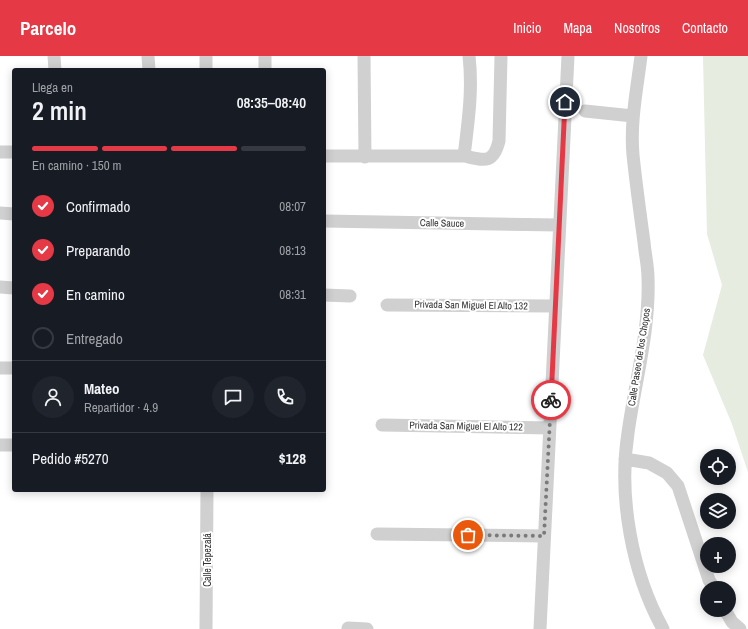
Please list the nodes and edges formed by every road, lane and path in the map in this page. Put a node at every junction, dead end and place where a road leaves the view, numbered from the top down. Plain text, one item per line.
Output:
1 (54, 56) edge
2 (148, 56) edge
3 (206, 56) edge
4 (264, 56) edge
5 (364, 56) edge
6 (469, 56) edge
7 (501, 56) edge
8 (568, 56) edge
9 (641, 56) edge
10 (55, 68) edge
11 (149, 68) edge
12 (206, 68) edge
13 (265, 68) edge
14 (585, 111) dead end
15 (633, 116) junction
16 (0, 152) edge
17 (12, 152) edge
18 (326, 156) edge
19 (464, 156) junction
20 (365, 157) junction
21 (0, 213) edge
22 (12, 214) edge
23 (326, 220) edge
24 (559, 225) junction
25 (0, 287) edge
26 (12, 288) edge
27 (326, 295) edge
28 (350, 296) dead end
29 (387, 304) dead end
30 (556, 306) junction
31 (0, 368) edge
32 (12, 368) edge
33 (382, 425) dead end
34 (550, 428) junction
35 (0, 445) edge
36 (12, 445) edge
37 (625, 459) junction
38 (207, 492) edge
39 (377, 534) dead end
40 (544, 536) junction
41 (710, 581) edge
42 (729, 617) edge
43 (348, 628) edge
44 (206, 629) edge
45 (367, 629) edge
46 (540, 629) edge
47 (663, 629) edge
48 (740, 629) edge

1 - 10 street
2 - 11 street
3 - 12 street
4 - 13 street
5 - 20 street
6 - 19 street
7 - 19 street
8 - 24 street
9 - 15 street, Calle Paseo de los Chopos
14 - 15 street
15 - 37 street, Calle Paseo de los Chopos
16 - 17 street
18 - 20 street
19 - 20 street
21 - 22 street
23 - 24 street, Calle Sauce
24 - 30 street
25 - 26 street
27 - 28 street
29 - 30 street, Privada San Miguel El Alto 132
30 - 34 street
31 - 32 street
33 - 34 street, Privada San Miguel El Alto 122
34 - 40 street
35 - 36 street
37 - 41 street
37 - 47 street, Calle Paseo de los Chopos
38 - 44 street, Calle Tepezalá
39 - 40 street
40 - 46 street
42 - 48 street
43 - 45 street

